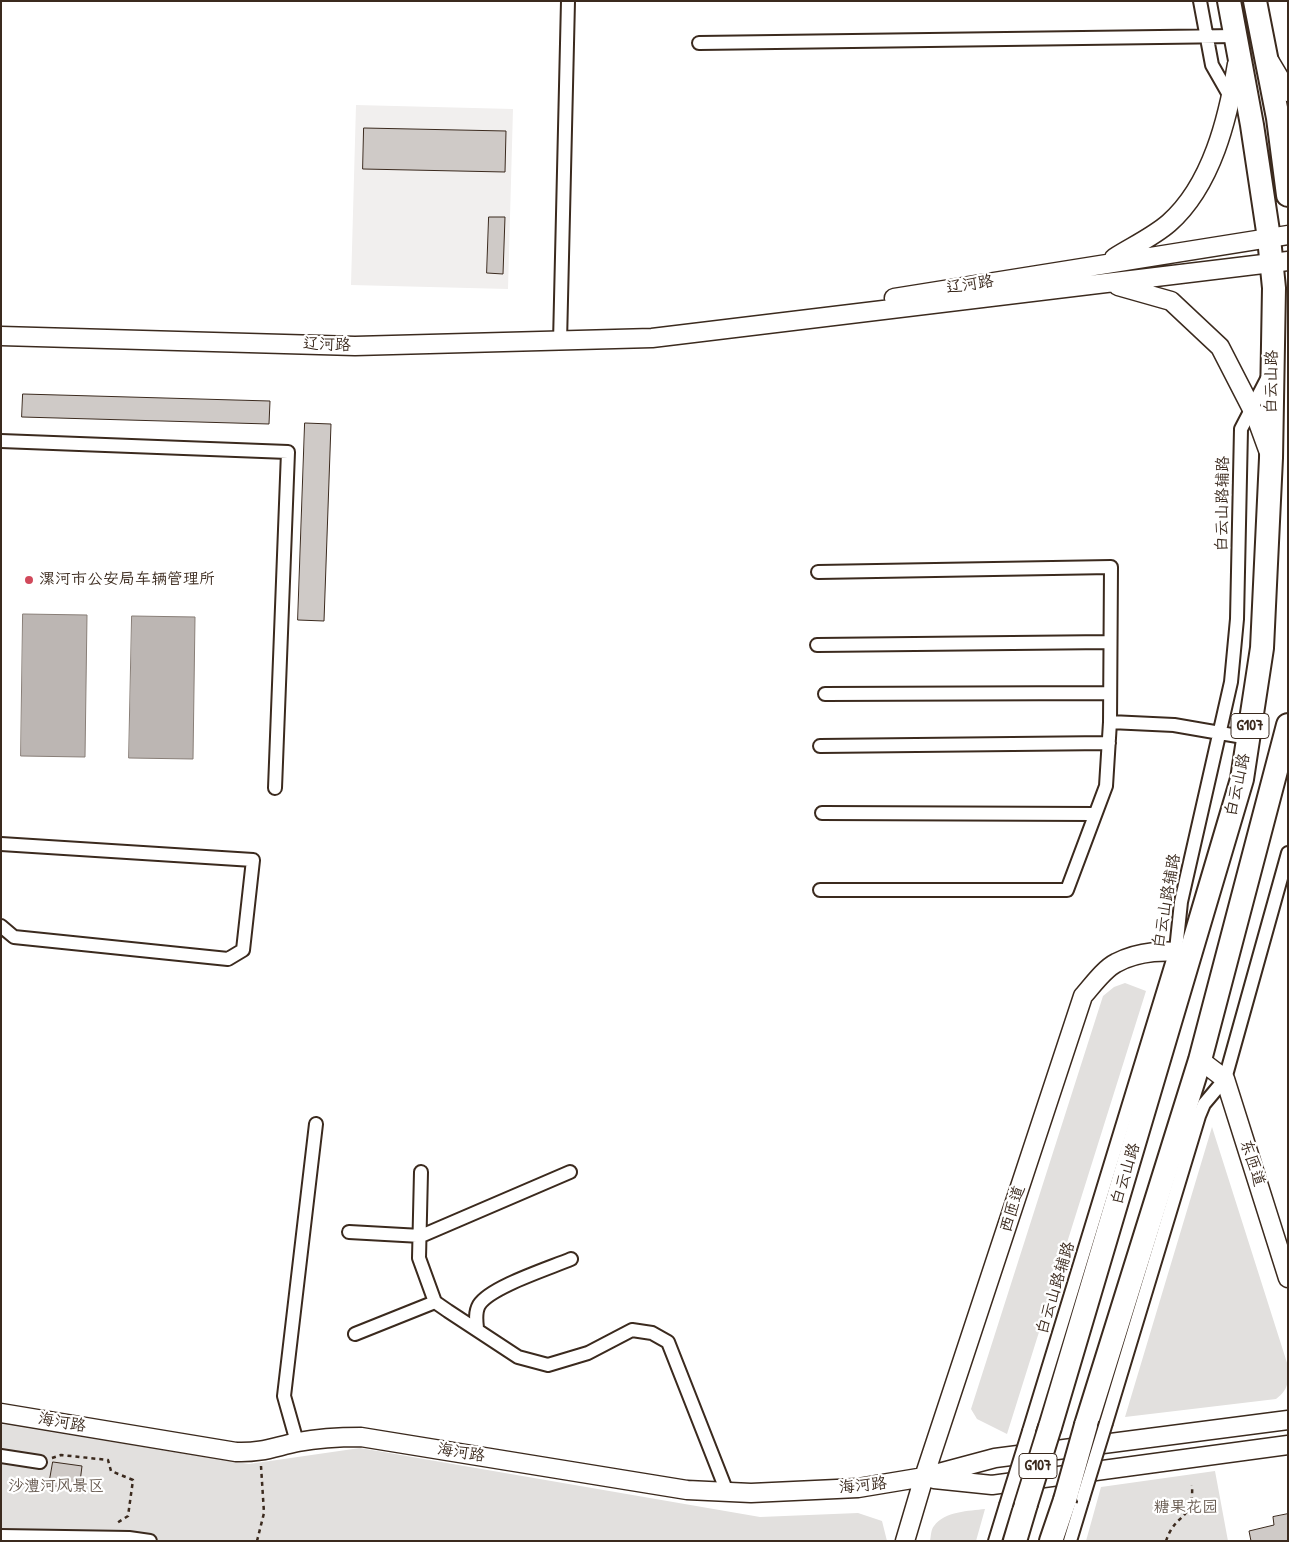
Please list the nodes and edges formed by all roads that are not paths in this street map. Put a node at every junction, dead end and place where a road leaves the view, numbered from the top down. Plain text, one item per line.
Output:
1 (568, 1) edge
2 (1200, 1) edge
3 (1229, 1) edge
4 (1255, 1) edge
5 (1206, 36) junction
6 (699, 43) dead end
7 (1237, 45) junction
8 (1265, 52) junction
9 (1288, 90) edge
10 (1231, 99) junction
11 (1278, 118) junction
12 (1252, 125) junction
13 (1288, 195) edge
14 (1278, 237) edge
15 (1280, 262) edge
16 (1107, 263) junction
17 (1110, 284) junction
18 (1, 336) edge
19 (652, 338) junction
20 (560, 342) junction
21 (1272, 368) junction
22 (1252, 409) junction
23 (1, 441) edge
24 (1271, 458) junction
25 (818, 572) dead end
26 (1110, 642) junction
27 (817, 645) dead end
28 (1110, 693) junction
29 (824, 694) dead end
30 (1110, 722) junction
31 (1288, 725) edge
32 (1220, 733) junction
33 (1248, 738) junction
34 (1108, 743) junction
35 (820, 746) dead end
36 (275, 788) dead end
37 (822, 813) dead end
38 (1095, 814) junction
39 (1, 844) edge
40 (1288, 853) edge
41 (820, 890) dead end
42 (1, 926) edge
43 (1184, 952) junction
44 (1200, 1060) junction
45 (1225, 1079) junction
46 (316, 1124) dead end
47 (422, 1172) dead end
48 (570, 1172) dead end
49 (349, 1232) dead end
50 (421, 1236) junction
51 (571, 1259) dead end
52 (1288, 1278) edge
53 (435, 1302) junction
54 (477, 1328) junction
55 (355, 1334) dead end
56 (1, 1412) edge
57 (1288, 1420) edge
58 (1096, 1424) junction
59 (297, 1442) junction
60 (1288, 1445) edge
61 (1, 1456) edge
62 (40, 1462) road end
63 (924, 1477) junction
64 (728, 1492) junction
65 (1074, 1499) junction
66 (1016, 1505) junction
67 (1, 1536) edge
68 (150, 1541) edge
69 (905, 1541) edge
70 (995, 1541) edge
71 (1015, 1541) edge
72 (1051, 1541) edge
73 (1070, 1541) edge

1 - 20 street
2 - 5 street
3 - 7 highway, 白云山路 / G107
4 - 8 highway
5 - 6 street
5 - 7 street
5 - 10 street
7 - 10 street
7 - 12 highway, 白云山路 / G107
8 - 9 street
8 - 11 highway
9 - 11 street
10 - 12 street
10 - 16 street
11 - 13 highway
12 - 14 highway, 白云山路 / G107
14 - 15 highway, 白云山路 / G107
14 - 16 street, 辽河路
15 - 17 street, 辽河路
15 - 21 highway, 白云山路 / G107
16 - 19 street, 辽河路
17 - 19 street, 辽河路
17 - 22 street
18 - 20 street, 辽河路
19 - 20 street, 辽河路
21 - 22 street, 白云山路辅路
21 - 24 highway, 白云山路 / G107
22 - 24 street
22 - 32 street, 白云山路辅路
23 - 36 street
24 - 33 highway, 白云山路 / G107
25 - 26 street
26 - 27 street
26 - 28 street
28 - 29 street
28 - 30 street
30 - 32 street
30 - 34 street
31 - 44 highway, 白云山路 / G107
32 - 33 street
32 - 43 street, 白云山路辅路
33 - 43 highway, 白云山路 / G107
34 - 35 street
34 - 38 street
37 - 38 street
38 - 41 street
39 - 42 street
40 - 45 street
43 - 63 street, 西匝道
43 - 66 highway, 白云山路 / G107, bridge
44 - 45 street
44 - 58 highway, 白云山路 / G107
45 - 52 street, 东匝道
45 - 58 street
46 - 59 street
47 - 50 street
48 - 50 street
49 - 50 street
50 - 53 street
51 - 54 street
53 - 54 street
53 - 55 street
54 - 64 street
56 - 59 street, 海河路
57 - 63 street, 海河路
58 - 65 highway, G107, bridge
59 - 64 street, 海河路
60 - 63 street, 海河路
61 - 62 street
63 - 64 street, 海河路
63 - 69 street, 西匝道
65 - 72 highway, G107
65 - 73 street
66 - 70 street
66 - 71 highway, G107
67 - 68 street

